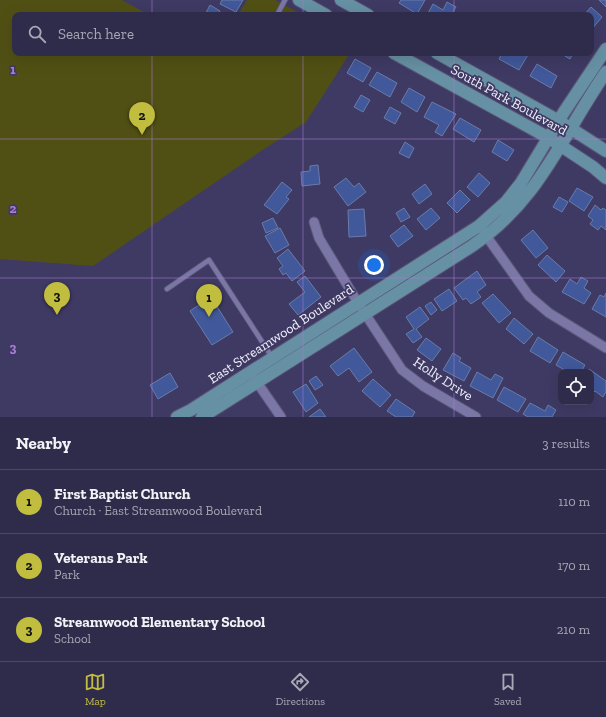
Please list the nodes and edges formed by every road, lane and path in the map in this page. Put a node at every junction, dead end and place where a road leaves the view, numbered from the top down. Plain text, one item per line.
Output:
1 (285, 0) edge
2 (299, 0) edge
3 (341, 0) edge
4 (279, 12) edge
5 (321, 12) edge
6 (363, 12) edge
7 (606, 49) edge
8 (399, 56) edge
9 (442, 56) edge
10 (606, 72) edge
11 (559, 121) junction
12 (571, 128) junction
13 (549, 138) junction
14 (562, 146) junction
15 (606, 151) edge
16 (606, 178) edge
17 (314, 222) dead end
18 (479, 226) junction
19 (487, 236) junction
20 (167, 289) dead end
21 (358, 303) junction
22 (366, 313) junction
23 (606, 348) edge
24 (272, 358) junction
25 (279, 369) junction
26 (250, 372) junction
27 (257, 383) junction
28 (177, 417) edge
29 (202, 417) edge
30 (281, 417) edge
31 (476, 417) edge

1 - 4 lane
2 - 5 street
3 - 6 street
7 - 11 street, East Streamwood Boulevard
8 - 13 street, South Park Boulevard
9 - 11 street, South Park Boulevard
10 - 12 street, East Streamwood Boulevard
11 - 12 street, South Park Boulevard
11 - 13 street, East Streamwood Boulevard
12 - 14 street, East Streamwood Boulevard
12 - 15 street, South Park Boulevard
13 - 14 street, South Park Boulevard
13 - 18 street, East Streamwood Boulevard
14 - 16 street, South Park Boulevard
14 - 19 street, East Streamwood Boulevard
17 - 21 street, Holly Drive
18 - 19 street
18 - 21 street, East Streamwood Boulevard
19 - 22 street, East Streamwood Boulevard
19 - 23 street
20 - 24 lane
21 - 22 street, Holly Drive
21 - 24 street, East Streamwood Boulevard
22 - 25 street, East Streamwood Boulevard
22 - 31 street, Holly Drive
24 - 25 lane
24 - 26 street, East Streamwood Boulevard
25 - 27 street, East Streamwood Boulevard
26 - 27 street
26 - 28 street, East Streamwood Boulevard
27 - 29 street, East Streamwood Boulevard
27 - 30 street

